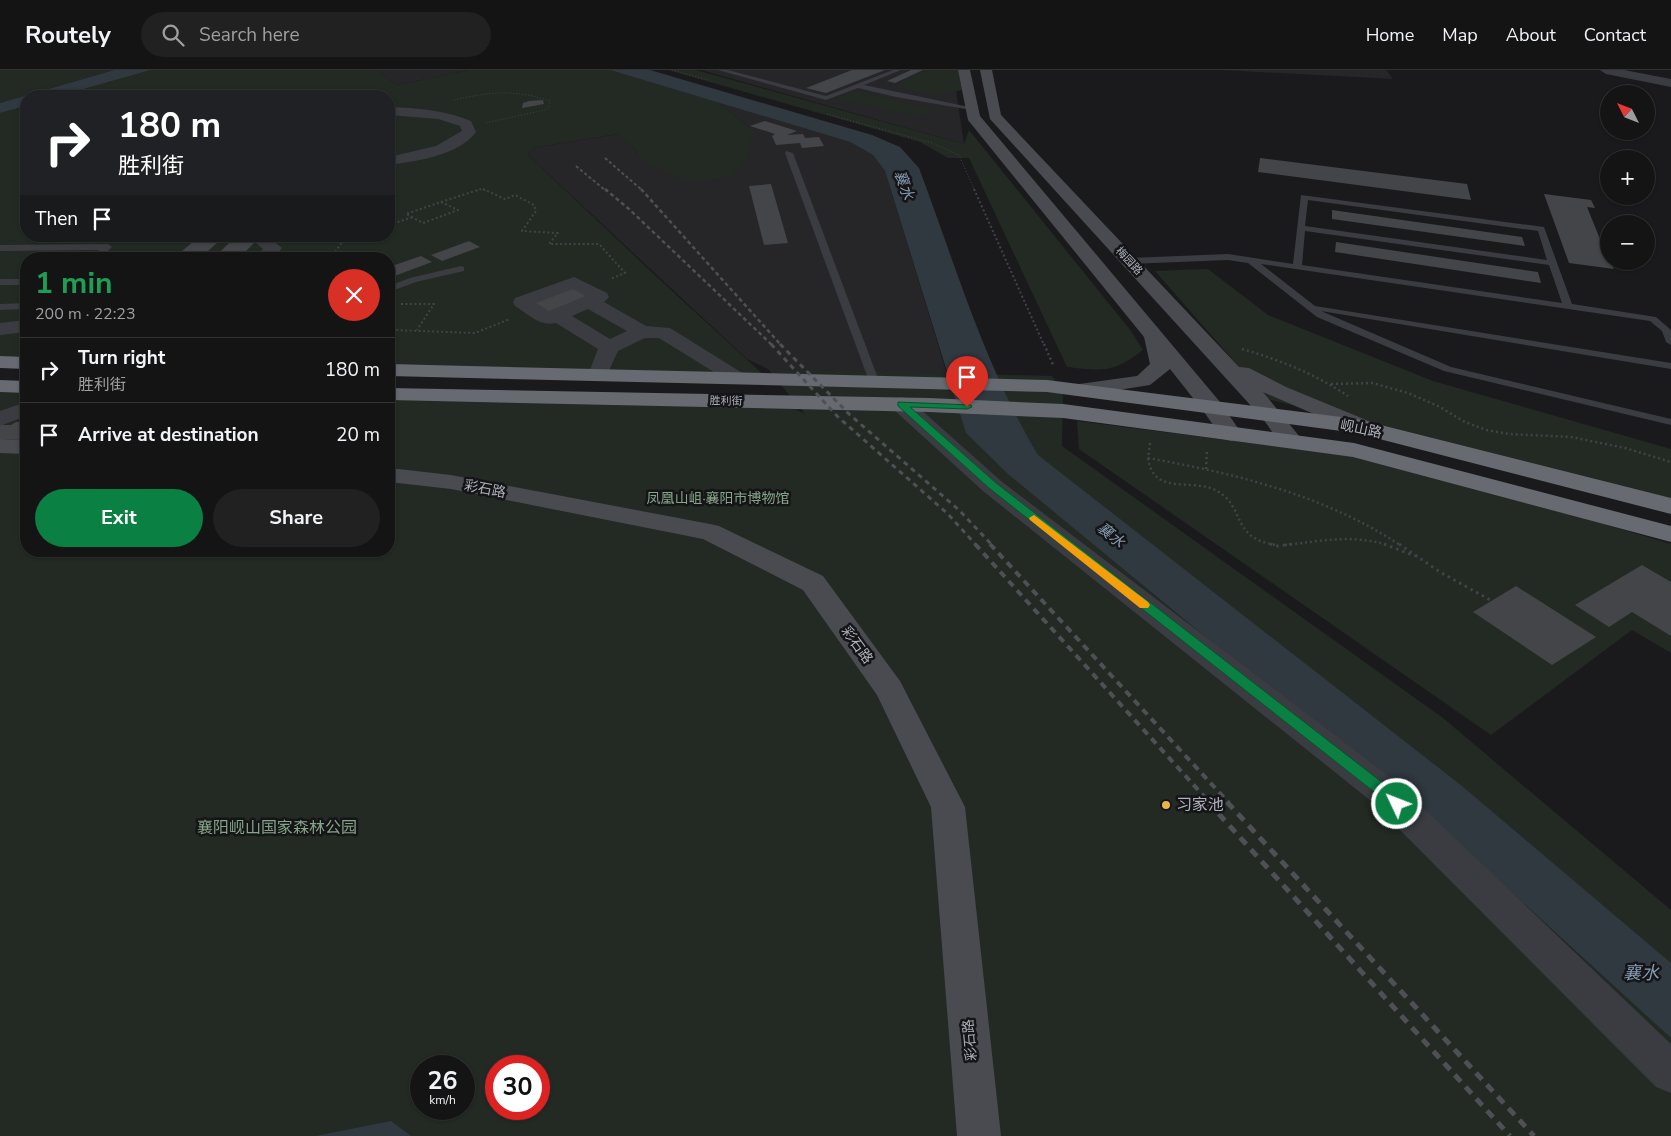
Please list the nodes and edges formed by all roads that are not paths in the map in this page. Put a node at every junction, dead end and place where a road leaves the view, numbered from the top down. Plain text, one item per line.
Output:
1 (721, 70) edge
2 (898, 70) edge
3 (964, 70) edge
4 (986, 70) edge
5 (1606, 70) edge
6 (1671, 83) edge
7 (859, 86) junction
8 (971, 108) junction
9 (395, 114) edge
10 (789, 153) dead end
11 (395, 160) edge
12 (1301, 228) junction
13 (0, 248) edge
14 (102, 252) edge
15 (1250, 260) junction
16 (1129, 261) junction
17 (1553, 263) junction
18 (1297, 267) junction
19 (461, 269) dead end
20 (0, 282) edge
21 (20, 282) edge
22 (395, 287) edge
23 (588, 295) junction
24 (20, 306) edge
25 (1310, 306) junction
26 (1568, 306) junction
27 (0, 307) edge
28 (557, 315) junction
29 (614, 316) junction
30 (20, 327) edge
31 (0, 329) edge
32 (582, 330) junction
33 (642, 332) junction
34 (1154, 337) junction
35 (1671, 342) edge
36 (609, 347) junction
37 (1221, 360) junction
38 (0, 362) edge
39 (20, 363) edge
40 (1671, 366) edge
41 (395, 370) edge
42 (598, 375) junction
43 (737, 378) junction
44 (874, 381) junction
45 (0, 386) edge
46 (20, 387) edge
47 (1063, 388) junction
48 (395, 394) edge
49 (915, 405) junction
50 (1212, 407) junction
51 (20, 411) edge
52 (1063, 411) joint
53 (1271, 414) junction
54 (0, 420) edge
55 (1671, 422) edge
56 (1368, 429) junction
57 (1231, 434) junction
58 (1293, 442) junction
59 (395, 476) edge
60 (1671, 506) edge
61 (1671, 534) edge
62 (1671, 1072) edge
63 (979, 1136) edge

1 - 7 lane
2 - 7 lane
3 - 8 main road
4 - 16 main road, 梅园路
5 - 6 street
7 - 8 lane
8 - 34 main road
9 - 11 street
10 - 44 lane
12 - 17 lane
12 - 17 lane
12 - 18 lane
13 - 14 lane
15 - 16 lane
15 - 18 lane
15 - 25 lane
16 - 37 main road, 梅园路
17 - 26 lane
18 - 26 lane
19 - 22 lane
20 - 21 lane
23 - 28 street
23 - 28 street
23 - 29 street
24 - 27 lane
25 - 40 lane
25 - 55 lane
26 - 35 lane
28 - 32 street
29 - 32 street
29 - 33 street
30 - 31 street
32 - 36 street
33 - 36 street
33 - 43 street
34 - 47 main road
34 - 50 main road
36 - 42 street
37 - 53 main road, 梅园路
37 - 56 main road
38 - 39 highway
41 - 42 highway, 胜利街
42 - 43 highway, 胜利街
43 - 44 highway, 胜利街
44 - 47 highway, 胜利街
45 - 46 highway
47 - 50 highway, 岘山路
48 - 49 highway, 胜利街
49 - 52 highway, 胜利街
49 - 62 street
50 - 53 highway, 岘山路
50 - 57 main road
51 - 54 street
52 - 57 highway, 岘山路
53 - 56 highway, 岘山路
53 - 58 main road, 梅园路
56 - 60 highway, 岘山路
57 - 58 highway, 岘山路
58 - 61 highway, 岘山路
59 - 63 main road, 彩石路

